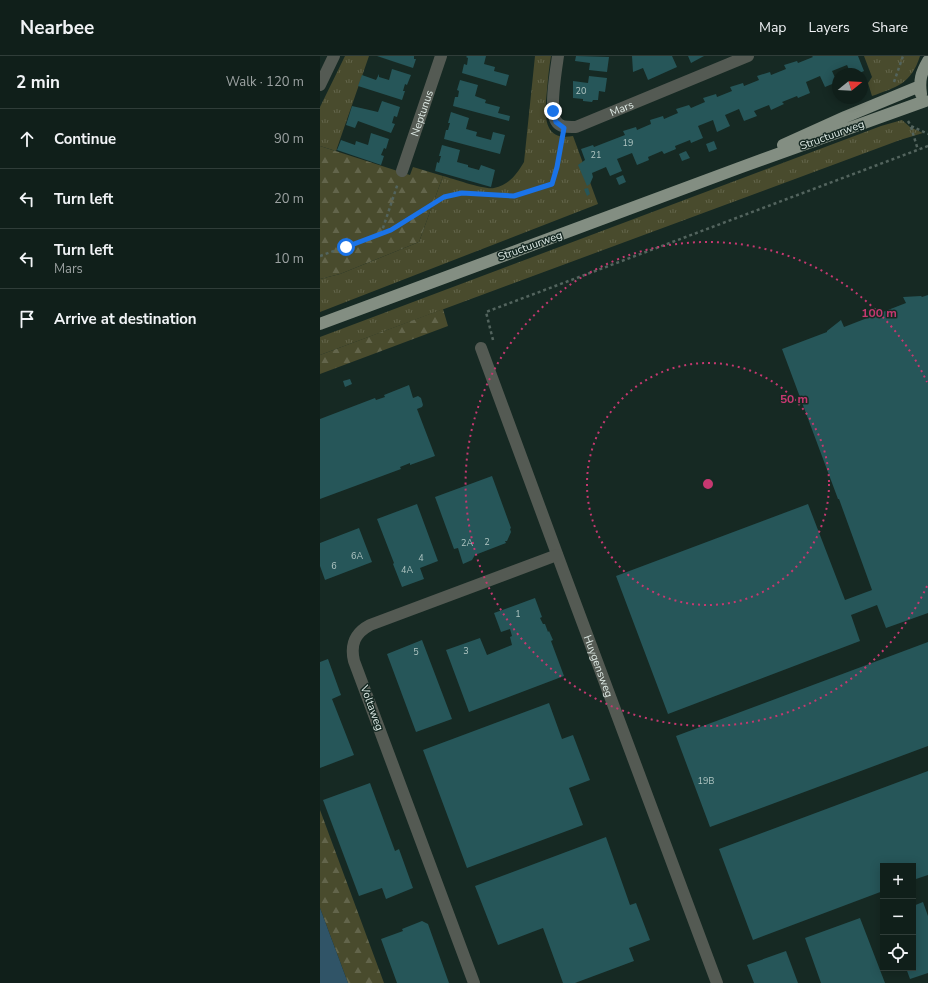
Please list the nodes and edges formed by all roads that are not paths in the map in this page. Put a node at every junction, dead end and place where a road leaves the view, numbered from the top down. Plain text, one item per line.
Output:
1 (334, 56) edge
2 (441, 56) edge
3 (558, 56) edge
4 (748, 56) edge
5 (928, 61) edge
6 (320, 85) edge
7 (920, 86) junction
8 (927, 103) edge
9 (739, 168) junction
10 (402, 171) road end
11 (320, 324) edge
12 (481, 348) road end
13 (558, 555) junction
14 (474, 983) edge
15 (717, 983) edge

1 - 6 street
2 - 10 street, Neptunus
3 - 4 street, Mars
5 - 7 main road
7 - 8 main road
7 - 9 main road, Structuurweg
8 - 9 main road, Structuurweg
9 - 11 main road, Structuurweg
12 - 13 street, Huygensweg
13 - 14 street, Voltaweg
13 - 15 street, Huygensweg

